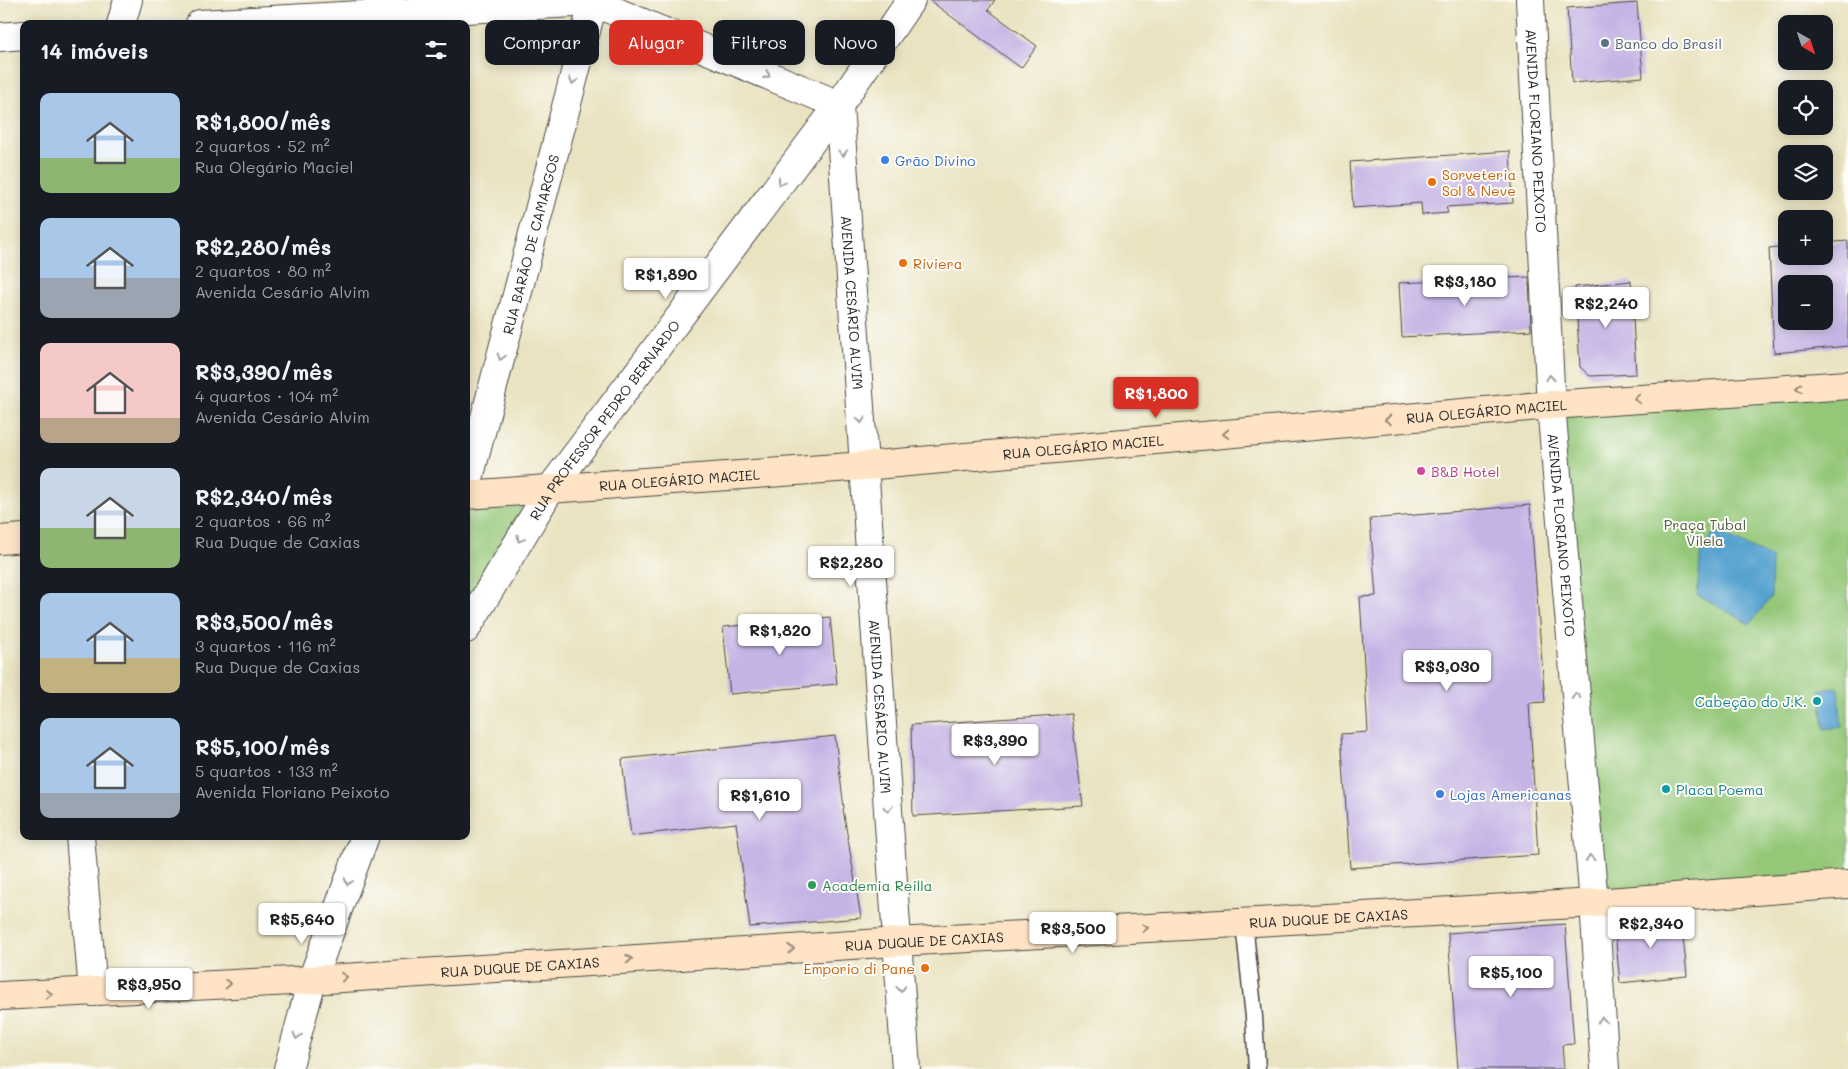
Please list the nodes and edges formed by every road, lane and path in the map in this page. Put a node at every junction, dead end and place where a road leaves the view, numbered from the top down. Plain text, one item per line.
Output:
1 (128, 0) edge
2 (911, 0) edge
3 (1530, 0) edge
4 (592, 1) edge
5 (122, 20) edge
6 (268, 20) edge
7 (20, 35) edge
8 (0, 37) edge
9 (839, 105) junction
10 (1848, 385) edge
11 (1551, 405) junction
12 (864, 466) junction
13 (470, 474) edge
14 (550, 488) junction
15 (470, 495) edge
16 (20, 538) edge
17 (0, 540) edge
18 (470, 622) edge
19 (80, 840) edge
20 (364, 840) edge
21 (1848, 884) edge
22 (1594, 904) junction
23 (1244, 923) junction
24 (897, 942) junction
25 (312, 980) junction
26 (92, 992) junction
27 (0, 996) edge
28 (288, 1069) edge
29 (906, 1069) edge
30 (1258, 1069) edge
31 (1605, 1069) edge

1 - 5 street
2 - 9 street, RUA PROFESSOR PEDRO BERNARDO
11 -> 3 street, AVENIDA FLORIANO PEIXOTO
4 - 6 street
4 -> 9 street
4 -> 13 street, RUA BARÃO DE CAMARGOS
7 - 8 street
9 -> 12 street, AVENIDA CESÁRIO ALVIM
9 -> 14 street, RUA PROFESSOR PEDRO BERNARDO
10 -> 11 main road, RUA OLEGÁRIO MACIEL
11 -> 12 main road, RUA OLEGÁRIO MACIEL
22 -> 11 street, AVENIDA FLORIANO PEIXOTO
12 - 14 main road, RUA OLEGÁRIO MACIEL
12 -> 24 street, AVENIDA CESÁRIO ALVIM
14 - 15 main road, RUA OLEGÁRIO MACIEL
14 -> 18 street, RUA PROFESSOR PEDRO BERNARDO
16 - 17 main road
19 - 26 street
20 -> 25 street
21 - 22 main road, RUA DUQUE DE CAXIAS
22 - 23 main road, RUA DUQUE DE CAXIAS
31 -> 22 street, AVENIDA FLORIANO PEIXOTO
24 -> 23 main road, RUA DUQUE DE CAXIAS
23 - 30 lane
25 -> 24 main road, RUA DUQUE DE CAXIAS
24 -> 29 street, AVENIDA CESÁRIO ALVIM
26 -> 25 main road, RUA DUQUE DE CAXIAS
25 -> 28 street
27 -> 26 main road, RUA DUQUE DE CAXIAS

